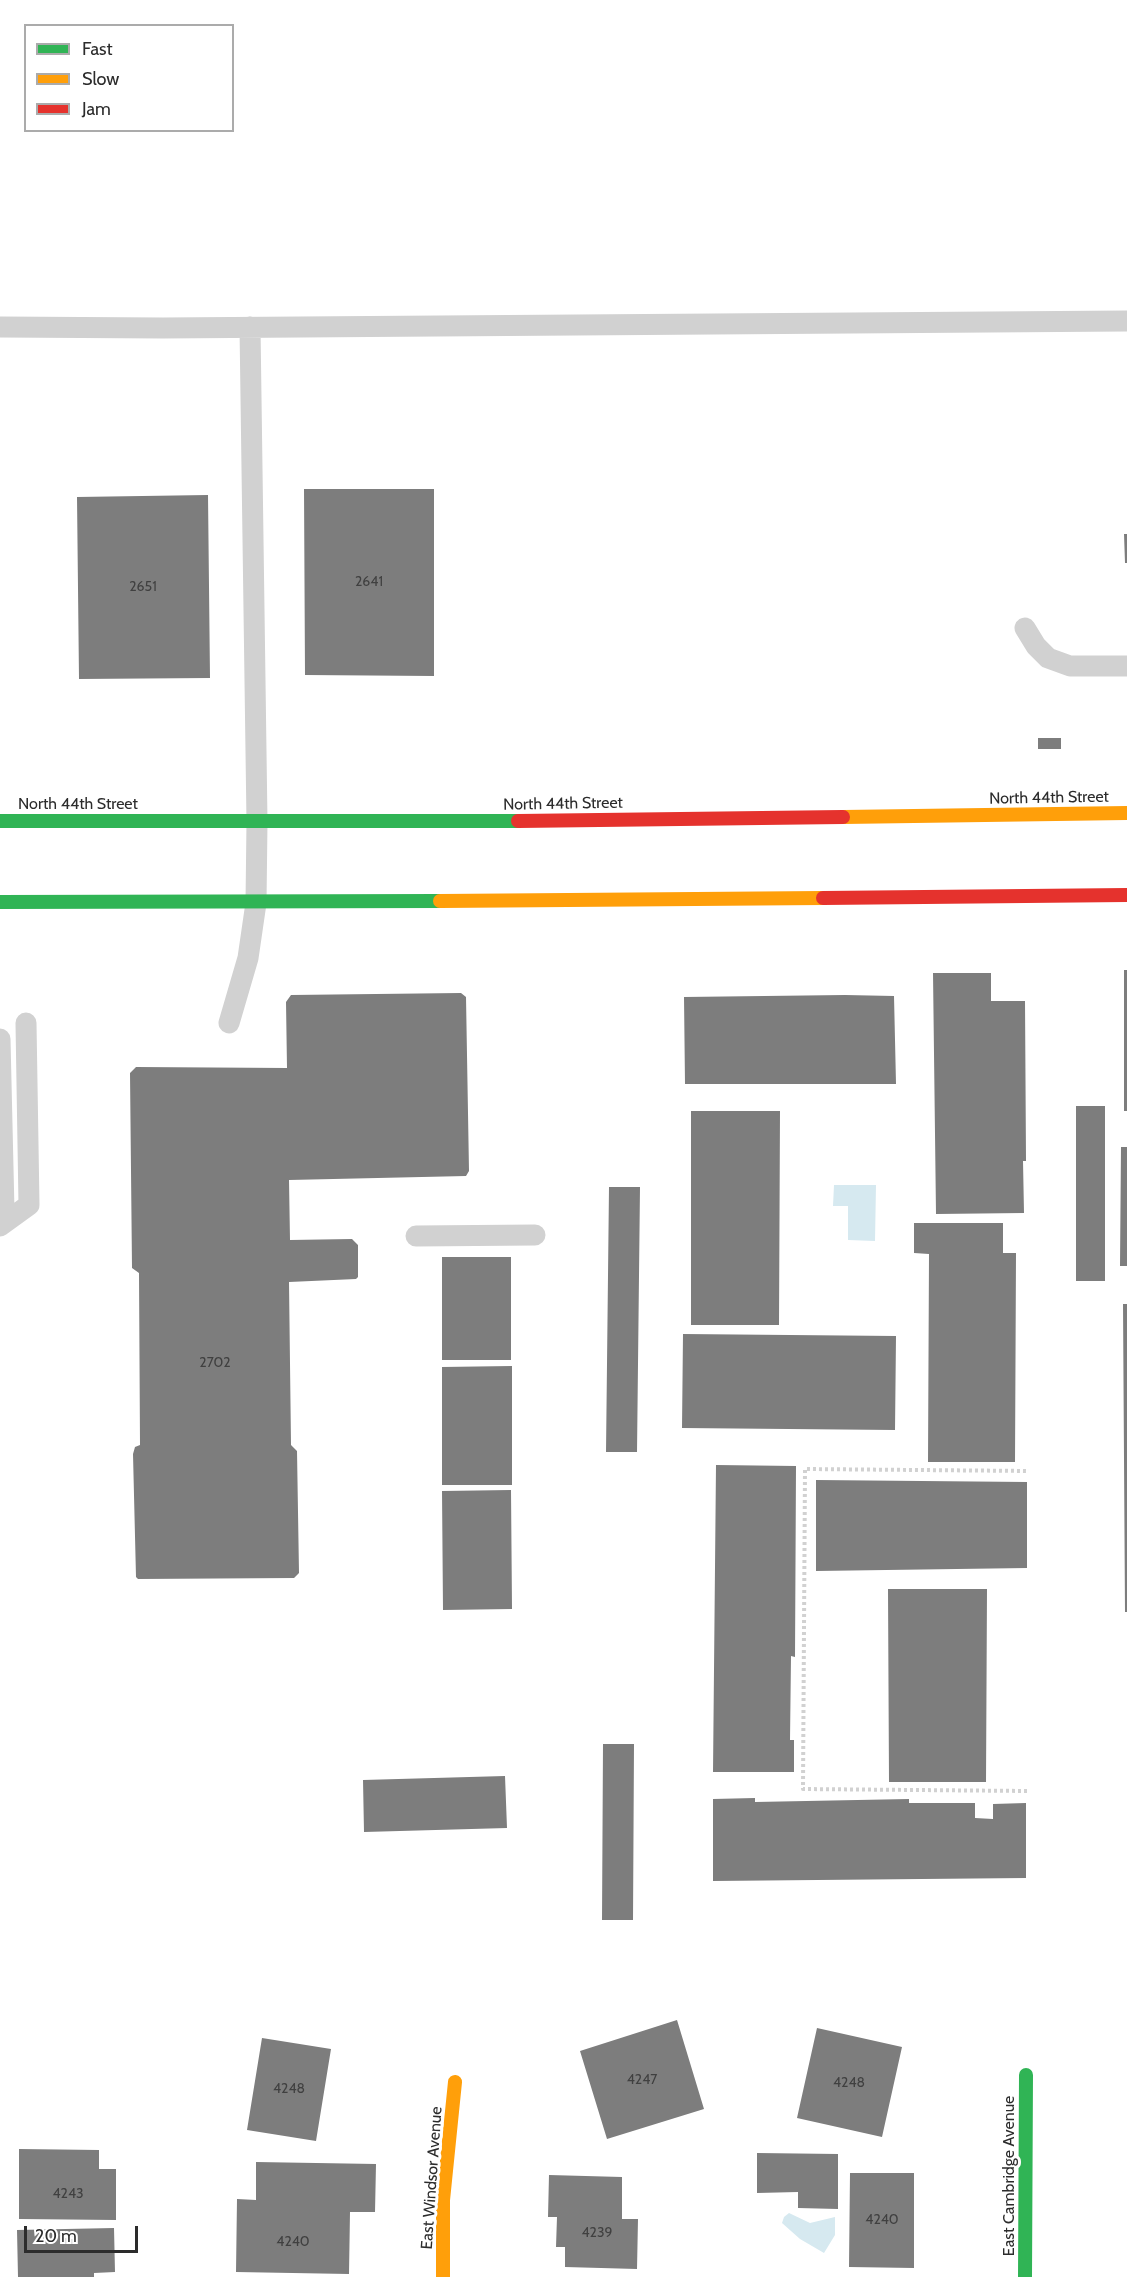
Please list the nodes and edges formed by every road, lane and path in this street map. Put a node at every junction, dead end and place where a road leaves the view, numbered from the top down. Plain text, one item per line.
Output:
1 (1127, 321) edge
2 (0, 327) edge
3 (250, 327) junction
4 (1025, 628) dead end
5 (1127, 666) edge
6 (1127, 813) edge
7 (0, 821) edge
8 (257, 822) junction
9 (1127, 895) edge
10 (0, 902) edge
11 (256, 903) junction
12 (26, 1023) dead end
13 (230, 1023) dead end
14 (0, 1039) edge
15 (0, 1221) edge
16 (0, 1226) edge
17 (535, 1235) dead end
18 (416, 1236) dead end
19 (1029, 1471) dead end
20 (1027, 1791) dead end
21 (1026, 2075) dead end
22 (455, 2082) dead end
23 (443, 2277) edge
24 (1025, 2277) edge

1 - 3 lane
2 - 3 lane
3 - 8 lane
4 - 5 lane
6 - 8 main road, North 44th Street
7 - 8 main road, North 44th Street
8 - 11 lane
9 - 11 main road
10 - 11 main road
11 - 13 lane
12 - 16 lane
14 - 15 lane
17 - 18 lane
19 - 20 path
21 - 24 main road, East Cambridge Avenue
22 - 23 main road, East Windsor Avenue

